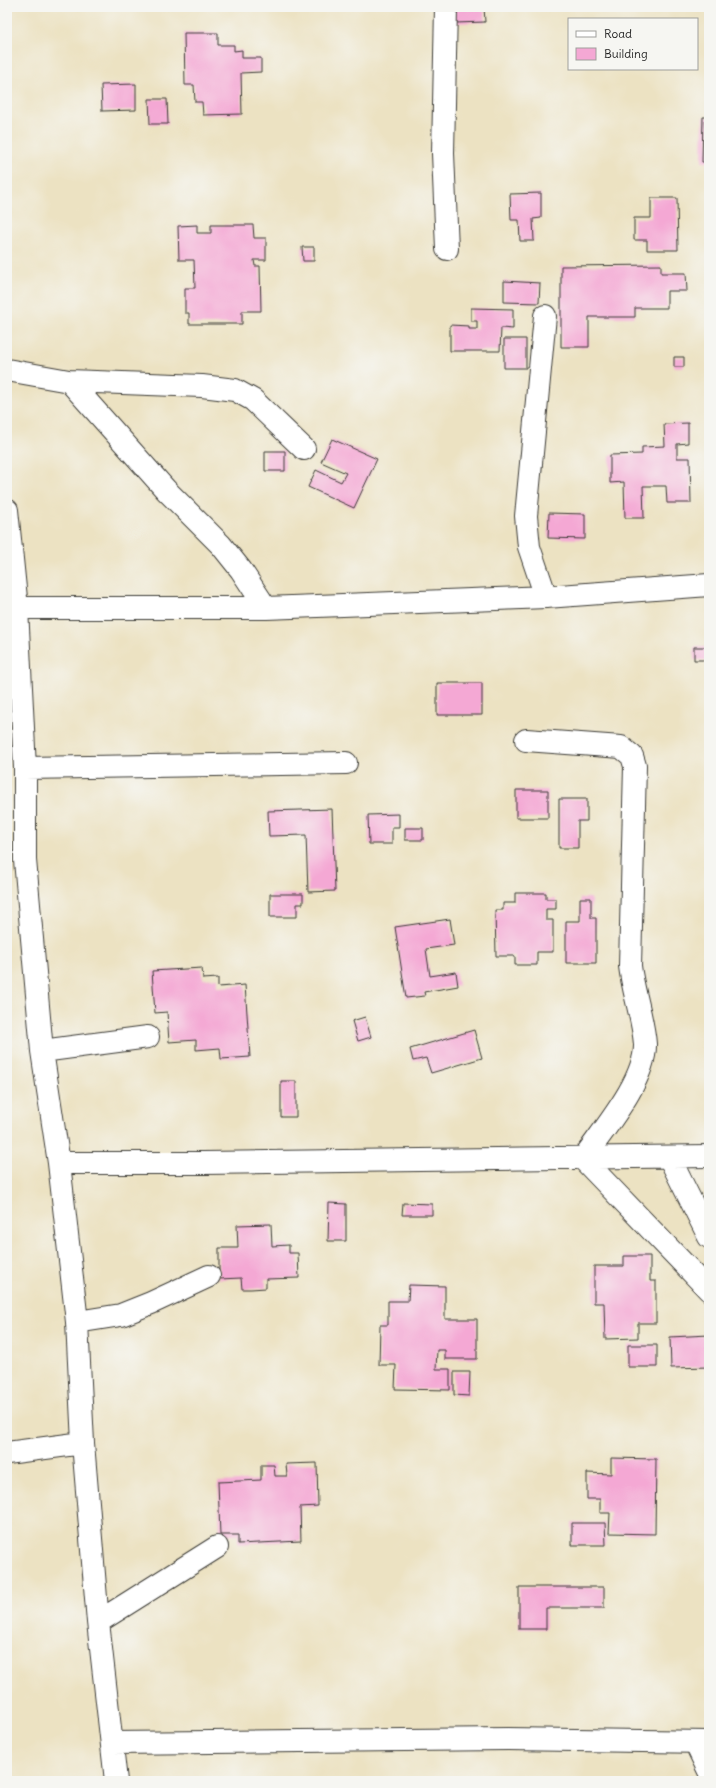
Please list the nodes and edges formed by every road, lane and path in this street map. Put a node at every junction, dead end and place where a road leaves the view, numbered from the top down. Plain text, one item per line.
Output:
1 (446, 7) edge
2 (447, 249) dead end
3 (545, 316) dead end
4 (7, 370) edge
5 (69, 381) junction
6 (304, 449) dead end
7 (7, 510) edge
8 (709, 585) edge
9 (546, 597) junction
10 (17, 608) junction
11 (266, 608) junction
12 (526, 740) dead end
13 (346, 763) dead end
14 (25, 768) junction
15 (16, 861) edge
16 (148, 1037) dead end
17 (42, 1051) junction
18 (709, 1156) edge
19 (669, 1157) junction
20 (583, 1159) junction
21 (59, 1163) junction
22 (709, 1237) edge
23 (209, 1276) dead end
24 (709, 1290) edge
25 (77, 1322) junction
26 (83, 1443) junction
27 (7, 1453) edge
28 (217, 1547) dead end
29 (98, 1622) junction
30 (702, 1742) edge
31 (112, 1743) junction
32 (709, 1770) edge
33 (116, 1781) edge

1 - 2 street
3 - 9 street
4 - 5 street
5 - 6 street
5 - 11 street
7 - 10 street
8 - 9 street
9 - 11 street
10 - 11 street
10 - 14 street
12 - 20 street
13 - 14 street
14 - 15 street
15 - 17 street
16 - 17 street
17 - 21 street
18 - 19 street
19 - 20 street
19 - 22 street
20 - 21 street
20 - 24 street
21 - 25 street
23 - 25 street
25 - 26 street
26 - 27 street
26 - 29 street
28 - 29 street
29 - 31 street
30 - 31 street
30 - 32 street
31 - 33 street

